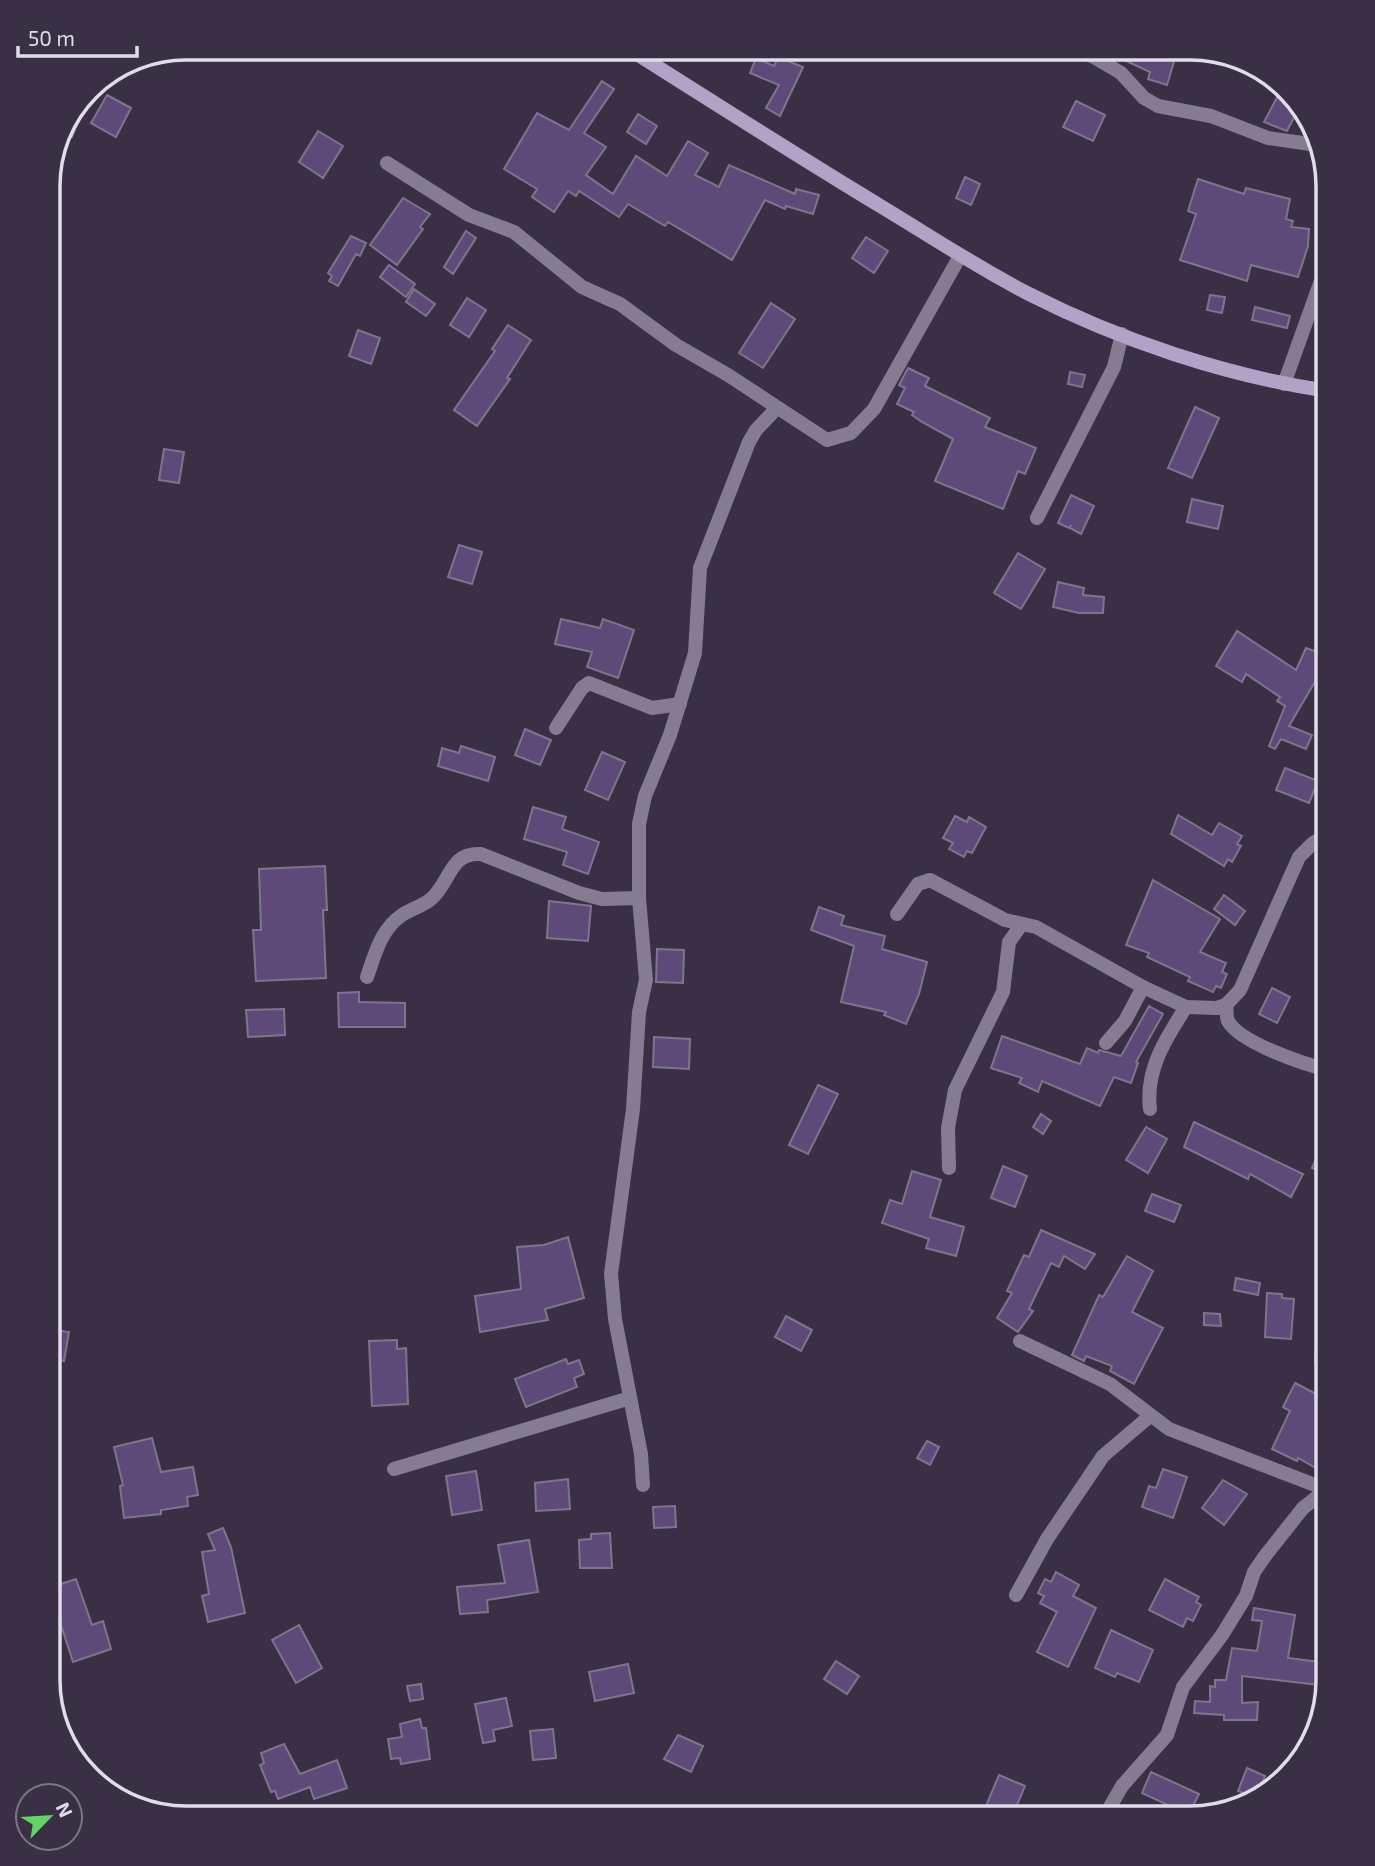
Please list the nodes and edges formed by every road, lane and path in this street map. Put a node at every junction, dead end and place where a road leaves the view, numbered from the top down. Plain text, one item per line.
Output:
1 (647, 60) edge
2 (1106, 60) edge
3 (1308, 144) edge
4 (387, 163) dead end
5 (960, 256) junction
6 (1316, 295) edge
7 (1122, 334) junction
8 (1284, 384) junction
9 (1316, 389) edge
10 (777, 408) junction
11 (1037, 518) dead end
12 (680, 704) junction
13 (556, 728) dead end
14 (1316, 842) edge
15 (639, 898) junction
16 (897, 914) dead end
17 (1022, 924) junction
18 (367, 977) dead end
19 (1143, 987) junction
20 (1226, 1004) junction
21 (1186, 1007) junction
22 (1107, 1043) dead end
23 (1316, 1067) edge
24 (1150, 1109) dead end
25 (949, 1168) dead end
26 (1020, 1341) dead end
27 (631, 1398) junction
28 (1150, 1416) junction
29 (394, 1469) dead end
30 (643, 1485) dead end
31 (1316, 1486) edge
32 (1316, 1498) edge
33 (1016, 1594) dead end
34 (1111, 1806) edge

1 - 5 main road
2 - 3 street
4 - 10 street
5 - 7 main road
5 - 10 street
6 - 8 street
7 - 8 main road
7 - 11 street
8 - 9 main road
10 - 12 street
12 - 13 street
12 - 15 street
14 - 20 street
15 - 18 street
15 - 27 street
16 - 17 street
17 - 19 street
17 - 25 street
19 - 21 street
19 - 22 street
20 - 21 street
20 - 23 street
21 - 24 street
26 - 28 street
27 - 29 street
27 - 30 street
28 - 31 street
28 - 33 street
32 - 34 street

